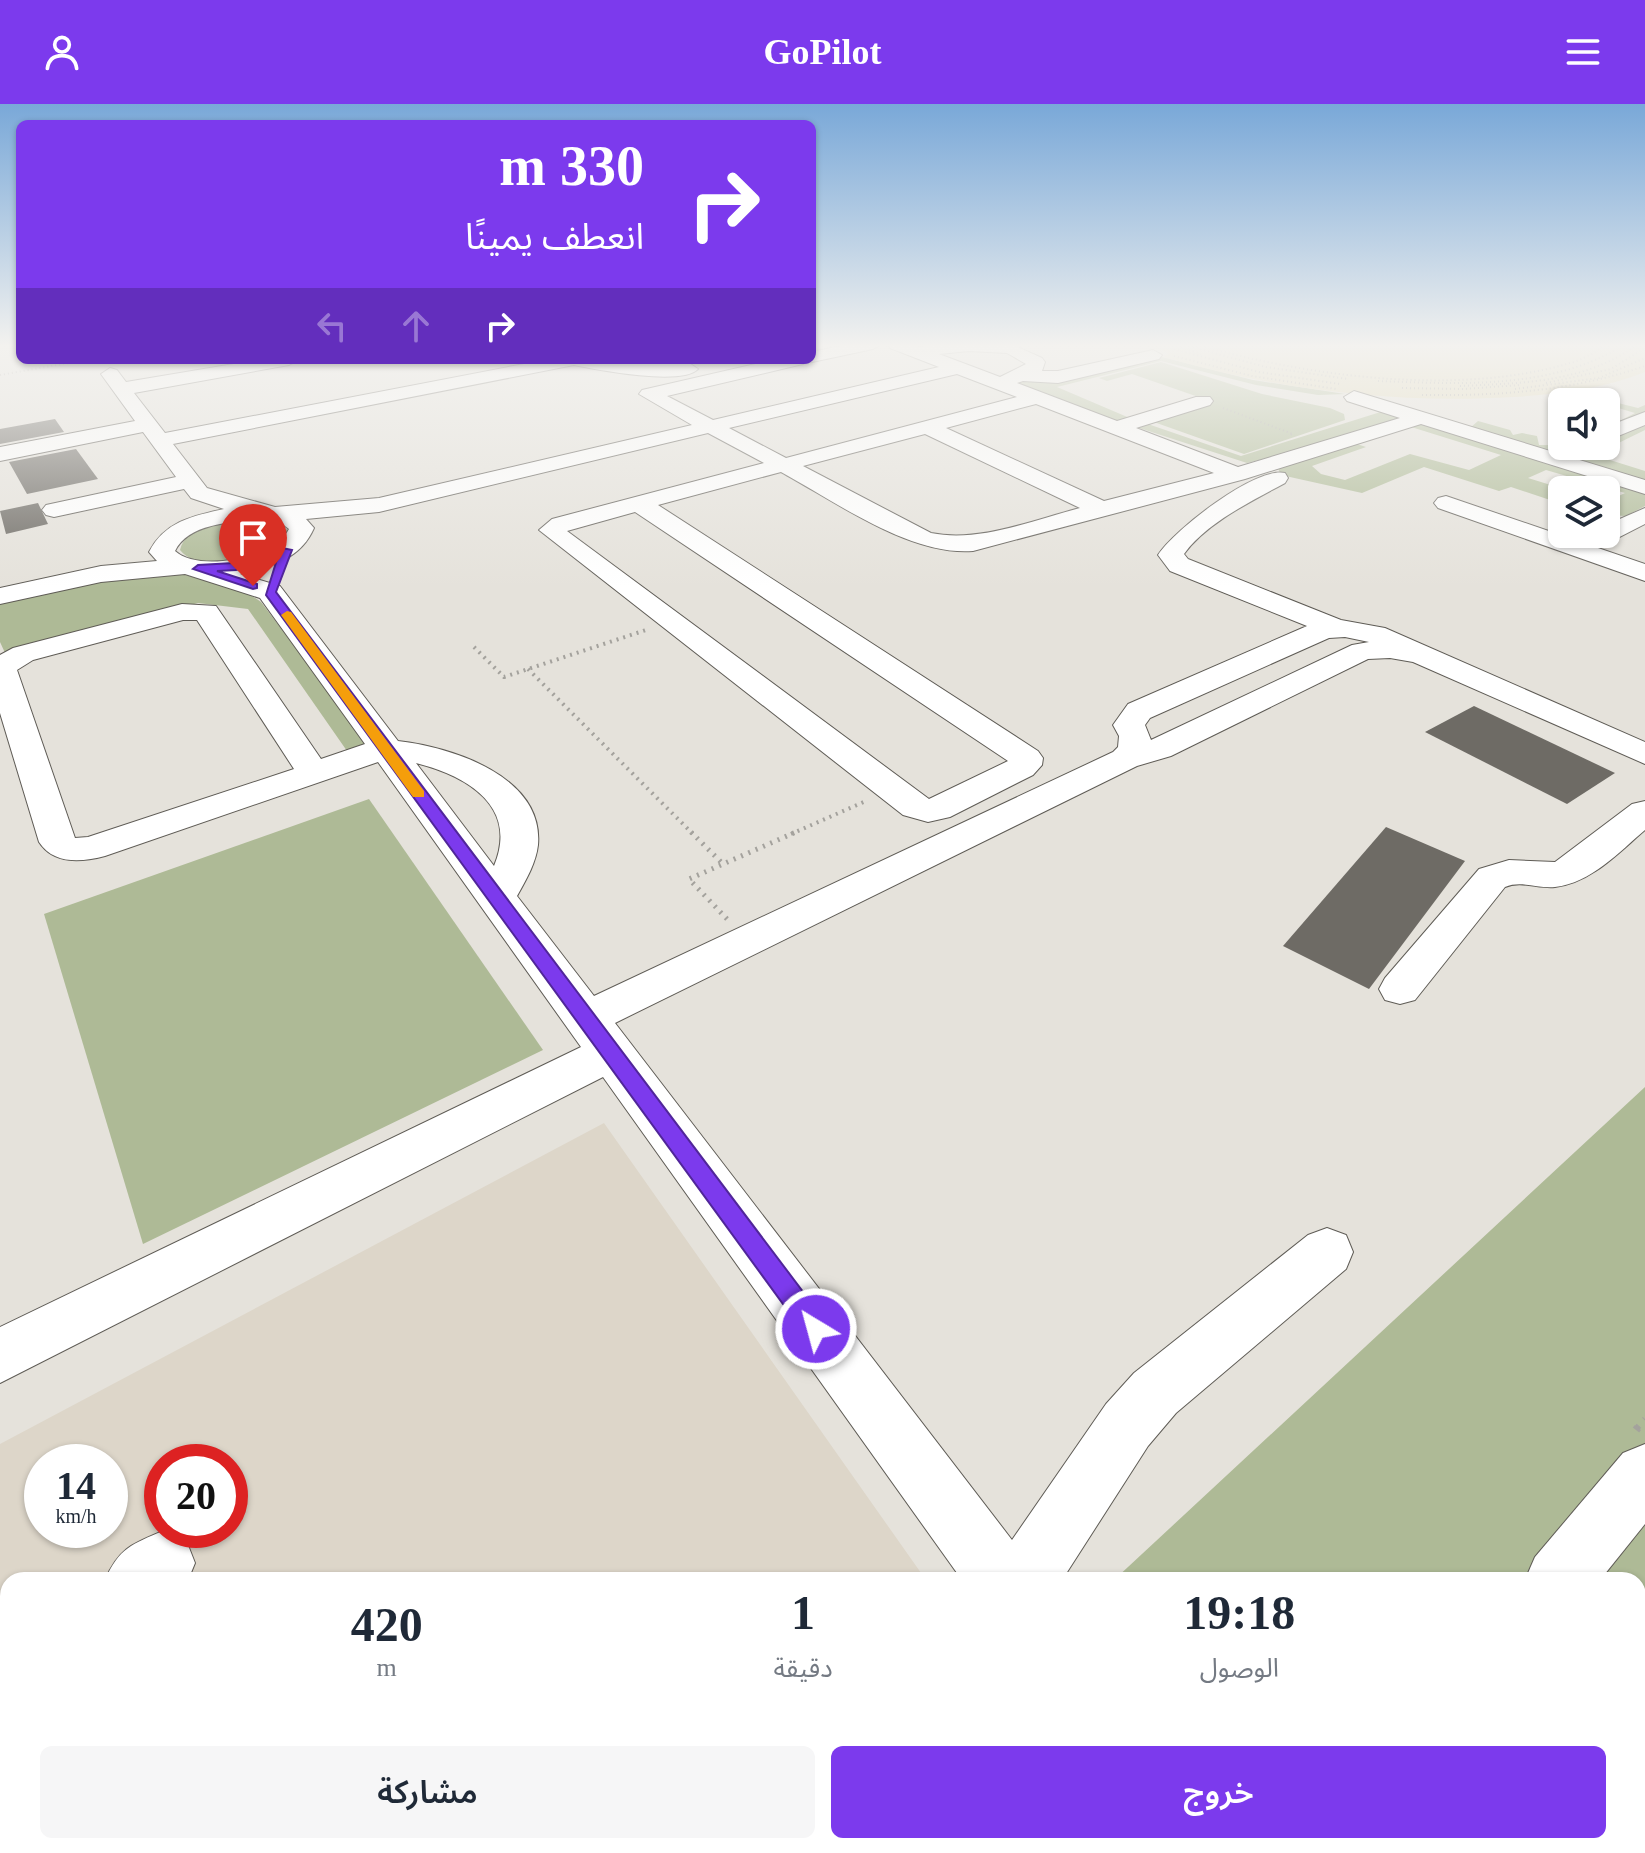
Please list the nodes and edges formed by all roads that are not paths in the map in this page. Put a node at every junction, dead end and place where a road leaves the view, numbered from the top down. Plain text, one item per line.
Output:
1 (149, 426) edge
2 (197, 426) edge
3 (713, 426) edge
4 (930, 426) edge
5 (1110, 426) edge
6 (1123, 426) edge
7 (1395, 426) edge
8 (1445, 426) edge
9 (708, 427) junction
10 (927, 427) junction
11 (1115, 428) junction
12 (154, 433) junction
13 (1620, 439) edge
14 (1632, 442) dead end
15 (0, 454) edge
16 (1548, 457) edge
17 (1556, 460) edge
18 (780, 466) junction
19 (521, 472) junction
20 (1237, 474) junction
21 (1278, 477) dead end
22 (544, 486) dead end
23 (194, 487) junction
24 (1645, 487) edge
25 (1470, 492) dead end
26 (568, 501) dead end
27 (638, 503) junction
28 (379, 505) junction
29 (1101, 509) junction
30 (54, 510) dead end
31 (267, 514) junction
32 (1645, 515) edge
33 (591, 516) junction
34 (177, 533) junction
35 (291, 546) junction
36 (1577, 549) junction
37 (191, 568) junction
38 (1645, 573) edge
39 (72, 579) junction
40 (270, 592) junction
41 (0, 596) edge
42 (1288, 608) junction
43 (1259, 624) dead end
44 (1353, 635) junction
45 (1297, 642) junction
46 (1339, 662) junction
47 (1130, 748) junction
48 (386, 750) junction
49 (1645, 754) edge
50 (314, 774) junction
51 (1645, 812) edge
52 (497, 898) junction
53 (1400, 989) dead end
54 (599, 1035) junction
55 (1327, 1252) dead end
56 (0, 1356) edge
57 (1645, 1475) edge
58 (996, 1572) edge
59 (1029, 1572) edge
60 (1565, 1572) edge

1 - 12 street
2 - 12 street
3 - 9 street
4 - 10 street
5 - 11 street
6 - 11 street
7 - 20 street
8 - 16 street
9 - 18 street
9 - 19 street
10 - 18 street
10 - 29 street
11 - 20 street
12 - 15 street
12 - 23 street
13 - 14 street
17 - 24 street
18 - 27 street
18 - 29 street
19 - 22 street
19 - 28 street
20 - 29 street
21 - 42 street
23 - 30 street
23 - 31 street
23 - 34 street
25 - 36 street
26 - 33 street
27 - 33 street
27 - 33 street
28 - 31 street
28 - 35 street
31 - 34 street
31 - 35 street
32 - 36 street
34 - 37 street
34 - 39 street
35 - 37 street
35 - 40 street
36 - 38 street
37 - 39 street
37 - 40 street
39 - 41 street
40 - 48 street
42 - 43 street
42 - 44 street
44 - 45 street
44 - 46 street
44 - 49 street
45 - 46 street
45 - 47 street
46 - 47 street
47 - 54 street
48 - 50 street
48 - 52 street
48 - 52 street
50 - 50 street
51 - 53 street
52 - 54 street
54 - 56 street
54 - 58 street
55 - 59 street
57 - 60 street

